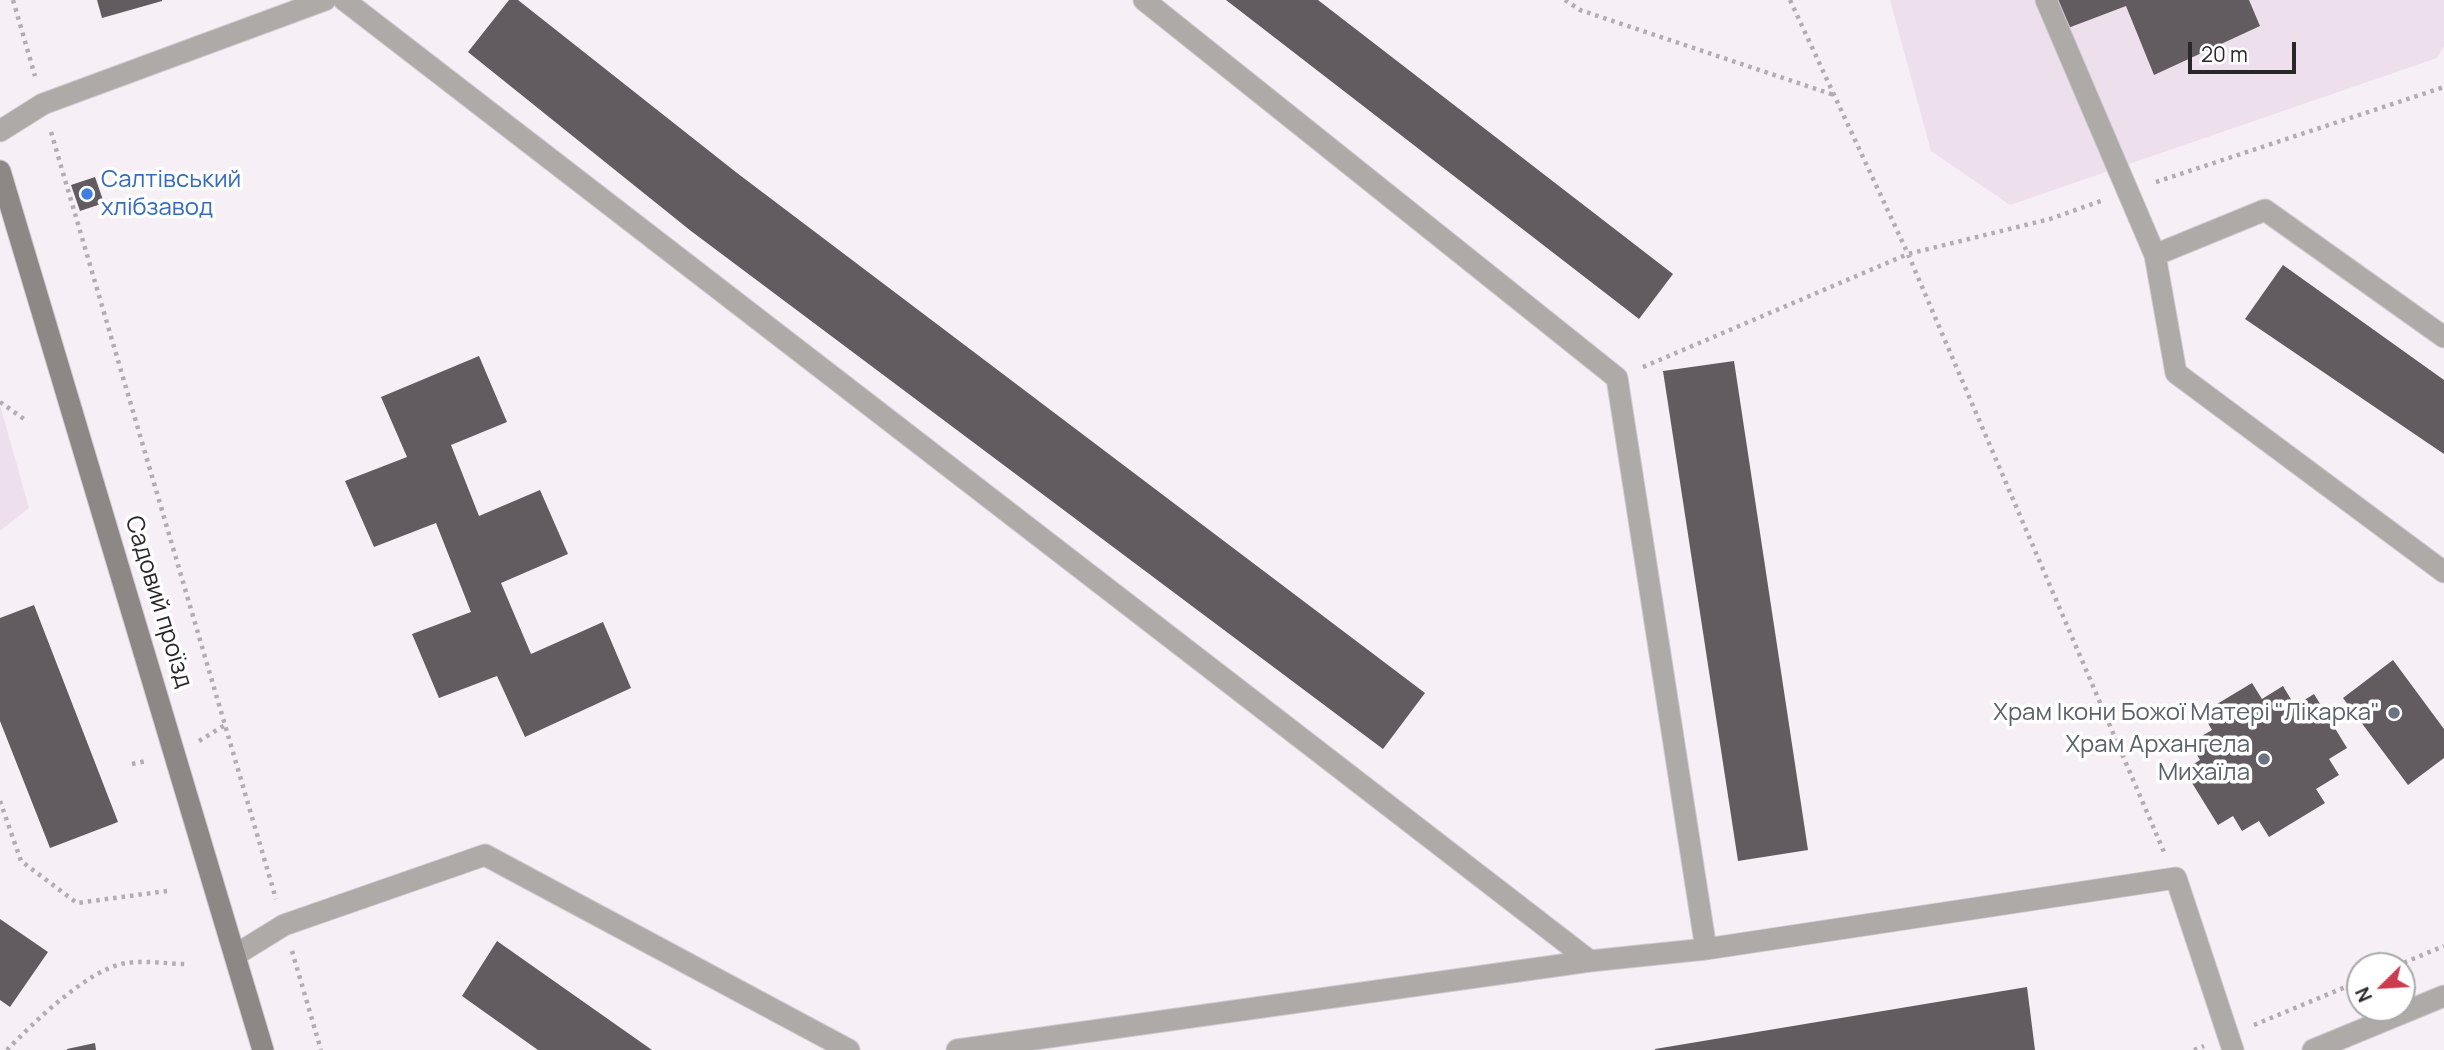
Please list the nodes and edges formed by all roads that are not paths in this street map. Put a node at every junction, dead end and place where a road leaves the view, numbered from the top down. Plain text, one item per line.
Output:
1 (326, 0) edge
2 (344, 0) edge
3 (1144, 0) edge
4 (2046, 0) edge
5 (0, 131) edge
6 (0, 170) edge
7 (2155, 255) junction
8 (2444, 337) edge
9 (2444, 572) edge
10 (1706, 949) junction
11 (237, 954) junction
12 (1590, 961) junction
13 (2444, 996) edge
14 (2230, 1043) edge
15 (263, 1050) edge
16 (849, 1050) edge
17 (957, 1050) edge
18 (2313, 1050) edge

1 - 5 lane
2 - 12 lane
3 - 10 lane
4 - 7 lane
6 - 11 street, Садовий проїзд
7 - 8 lane
7 - 9 lane
10 - 12 lane
10 - 14 lane
11 - 15 street, Садовий проїзд
11 - 16 lane
12 - 17 lane
13 - 18 lane

